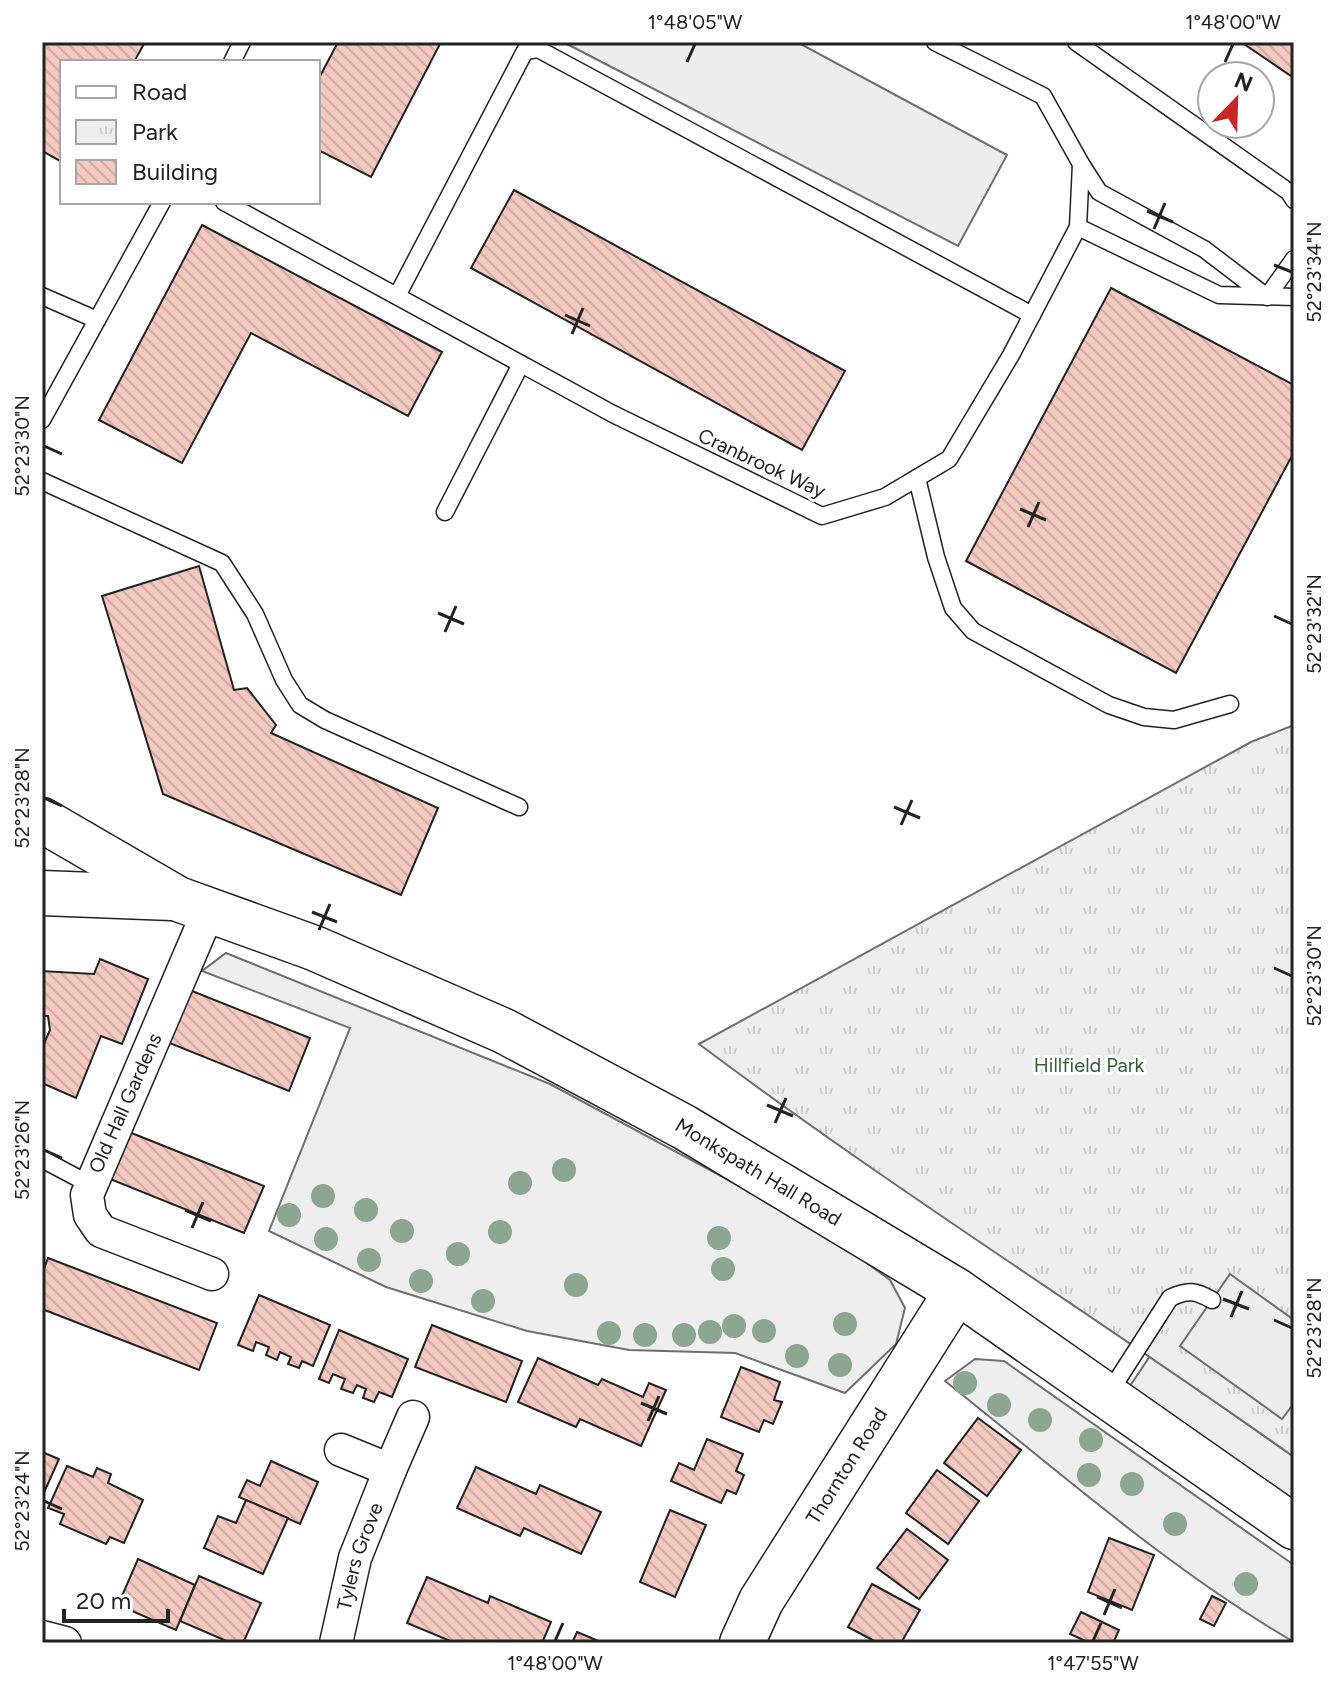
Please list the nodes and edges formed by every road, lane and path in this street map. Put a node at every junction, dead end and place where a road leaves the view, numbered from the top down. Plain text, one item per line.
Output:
1 (242, 42) edge
2 (935, 42) edge
3 (1076, 42) edge
4 (233, 60) edge
5 (1081, 164) junction
6 (1294, 200) edge
7 (161, 204) edge
8 (228, 204) edge
9 (1078, 227) junction
10 (1294, 259) edge
11 (42, 296) edge
12 (397, 296) junction
13 (1267, 297) junction
14 (1294, 297) edge
15 (1032, 315) junction
16 (97, 320) junction
17 (521, 364) junction
18 (42, 420) edge
19 (917, 478) junction
20 (42, 481) edge
21 (445, 512) dead end
22 (1230, 704) dead end
23 (519, 807) dead end
24 (42, 820) edge
25 (42, 893) edge
26 (194, 904) junction
27 (42, 1159) edge
28 (89, 1184) junction
29 (212, 1274) dead end
30 (957, 1291) junction
31 (1212, 1300) dead end
32 (1108, 1395) junction
33 (413, 1417) dead end
34 (341, 1450) dead end
35 (390, 1470) junction
36 (1294, 1527) edge
37 (42, 1637) edge
38 (65, 1643) edge
39 (336, 1643) edge
40 (742, 1643) edge

1 - 4 lane
2 - 5 lane
3 - 6 lane
5 - 9 lane, Cranbrook Way
5 - 13 lane
7 - 16 lane
8 - 12 lane, Cranbrook Way
9 - 13 lane
9 - 15 lane, Cranbrook Way
10 - 13 lane
11 - 16 lane
12 - 15 lane
12 - 17 lane, Cranbrook Way
13 - 14 lane
15 - 19 lane, Cranbrook Way
16 - 18 lane
17 - 19 lane, Cranbrook Way
17 - 21 lane
19 - 22 lane
20 - 23 lane
24 - 26 street, Monkspath Hall Road
25 - 26 street, Monkspath Hall Road
26 - 28 street, Old Hall Gardens
26 - 30 street, Monkspath Hall Road
27 - 28 lane
28 - 29 street, Old Hall Gardens
30 - 32 street, Monkspath Hall Road
30 - 40 street, Thornton Road
31 - 32 lane
32 - 36 street, Monkspath Hall Road
33 - 35 street, Tylers Grove
34 - 35 street
35 - 39 street, Tylers Grove
37 - 38 street

